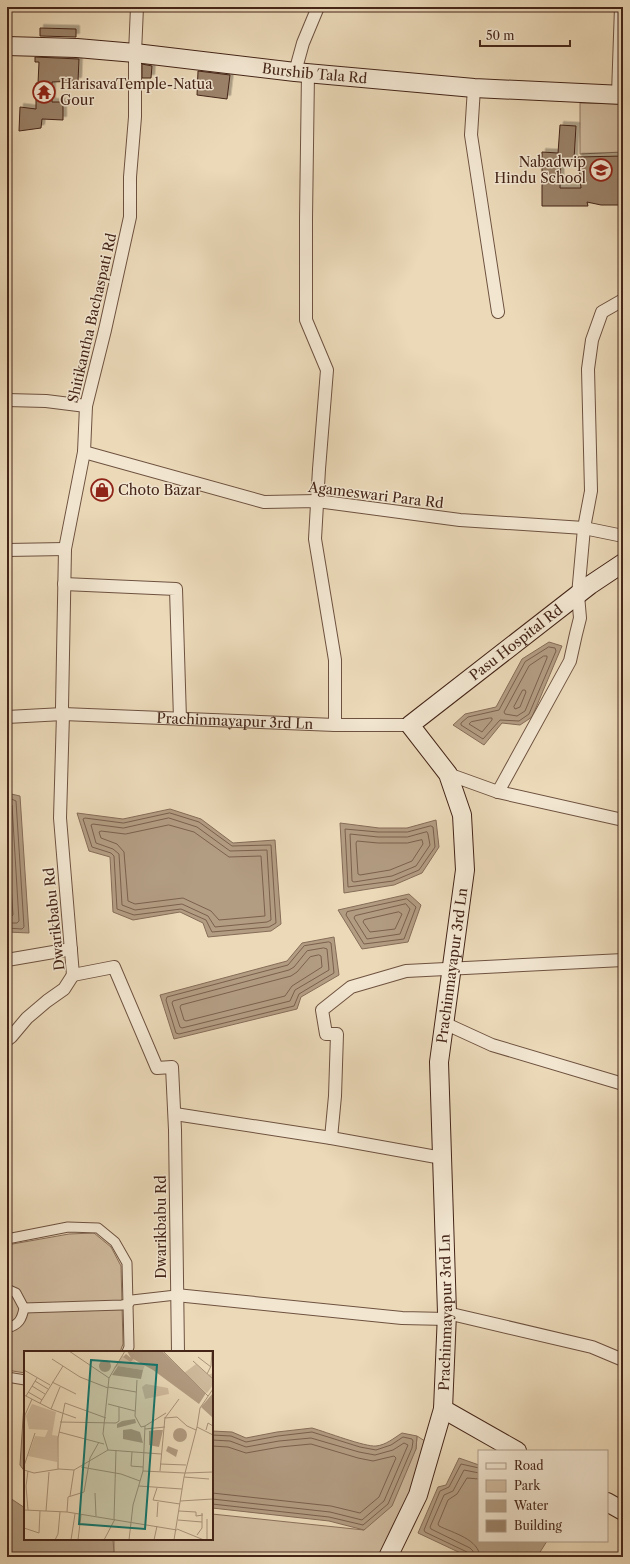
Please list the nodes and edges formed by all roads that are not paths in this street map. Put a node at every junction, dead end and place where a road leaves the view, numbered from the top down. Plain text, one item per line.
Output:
1 (137, 7) edge
2 (318, 7) edge
3 (621, 7) edge
4 (7, 46) edge
5 (135, 53) junction
6 (301, 72) junction
7 (474, 88) junction
8 (621, 94) edge
9 (623, 300) edge
10 (498, 312) dead end
11 (7, 400) edge
12 (86, 406) junction
13 (84, 452) junction
14 (317, 501) junction
15 (584, 528) junction
16 (623, 536) edge
17 (65, 549) junction
18 (7, 550) edge
19 (623, 563) edge
20 (64, 584) junction
21 (578, 595) junction
22 (63, 710) junction
23 (7, 717) edge
24 (180, 719) junction
25 (335, 725) junction
26 (410, 725) junction
27 (448, 774) junction
28 (498, 792) junction
29 (623, 820) edge
30 (71, 949) junction
31 (7, 960) edge
32 (623, 960) edge
33 (452, 967) junction
34 (73, 975) junction
35 (444, 1023) junction
36 (7, 1040) edge
37 (623, 1084) edge
38 (175, 1114) junction
39 (331, 1138) junction
40 (442, 1158) junction
41 (7, 1240) edge
42 (7, 1289) edge
43 (176, 1295) junction
44 (128, 1304) junction
45 (24, 1308) junction
46 (447, 1316) junction
47 (7, 1328) edge
48 (127, 1351) edge
49 (178, 1351) edge
50 (623, 1360) edge
51 (7, 1377) edge
52 (24, 1380) edge
53 (443, 1409) junction
54 (515, 1450) edge
55 (608, 1503) edge
56 (623, 1511) edge
57 (388, 1557) edge

1 - 5 street, Shitikantha Bachaspati Rd
2 - 6 street
3 - 8 street
4 - 5 main road, Burshib Tala Rd
5 - 6 main road, Burshib Tala Rd
5 - 12 street, Shitikantha Bachaspati Rd
6 - 7 main road, Burshib Tala Rd
6 - 14 street
7 - 8 main road, Burshib Tala Rd
7 - 10 street
9 - 15 street
11 - 12 street
12 - 13 street, Shitikantha Bachaspati Rd
13 - 14 street, Agameswari Para Rd
13 - 17 street, Shitikantha Bachaspati Rd
14 - 15 street, Agameswari Para Rd
14 - 25 street
15 - 16 street, Agameswari Para Rd
15 - 21 street
17 - 18 street
17 - 20 street, Shitikantha Bachaspati Rd
19 - 21 main road, Pasu Hospital Rd
20 - 22 street, Shitikantha Bachaspati Rd
20 - 24 street
21 - 26 main road, Pasu Hospital Rd
21 - 28 street
22 - 23 street, Prachinmayapur 3rd Ln
22 - 24 street, Prachinmayapur 3rd Ln
22 - 30 street, Dwarikbabu Rd
24 - 25 street, Prachinmayapur 3rd Ln
25 - 26 street, Prachinmayapur 3rd Ln
26 - 27 main road, Prachinmayapur 3rd Ln
27 - 28 street
27 - 33 main road, Prachinmayapur 3rd Ln
28 - 29 street
30 - 31 street
30 - 34 street, Dwarikbabu Rd
32 - 33 street
33 - 35 main road, Prachinmayapur 3rd Ln
33 - 39 street
34 - 36 street
34 - 38 street, Dwarikbabu Rd
35 - 37 street
35 - 40 main road, Prachinmayapur 3rd Ln
38 - 39 street
38 - 43 street, Dwarikbabu Rd
39 - 40 street
40 - 46 main road, Prachinmayapur 3rd Ln
41 - 44 street
42 - 45 street
43 - 44 street
43 - 46 street, Dwarikbabu Rd
43 - 49 street, Dwarikbabu Rd
44 - 45 street
44 - 48 street
45 - 47 street
46 - 50 street, Dwarikbabu Rd
46 - 53 main road, Prachinmayapur 3rd Ln
51 - 52 street
53 - 54 main road
53 - 57 main road, Prachinmayapur 3rd Ln
55 - 56 main road

